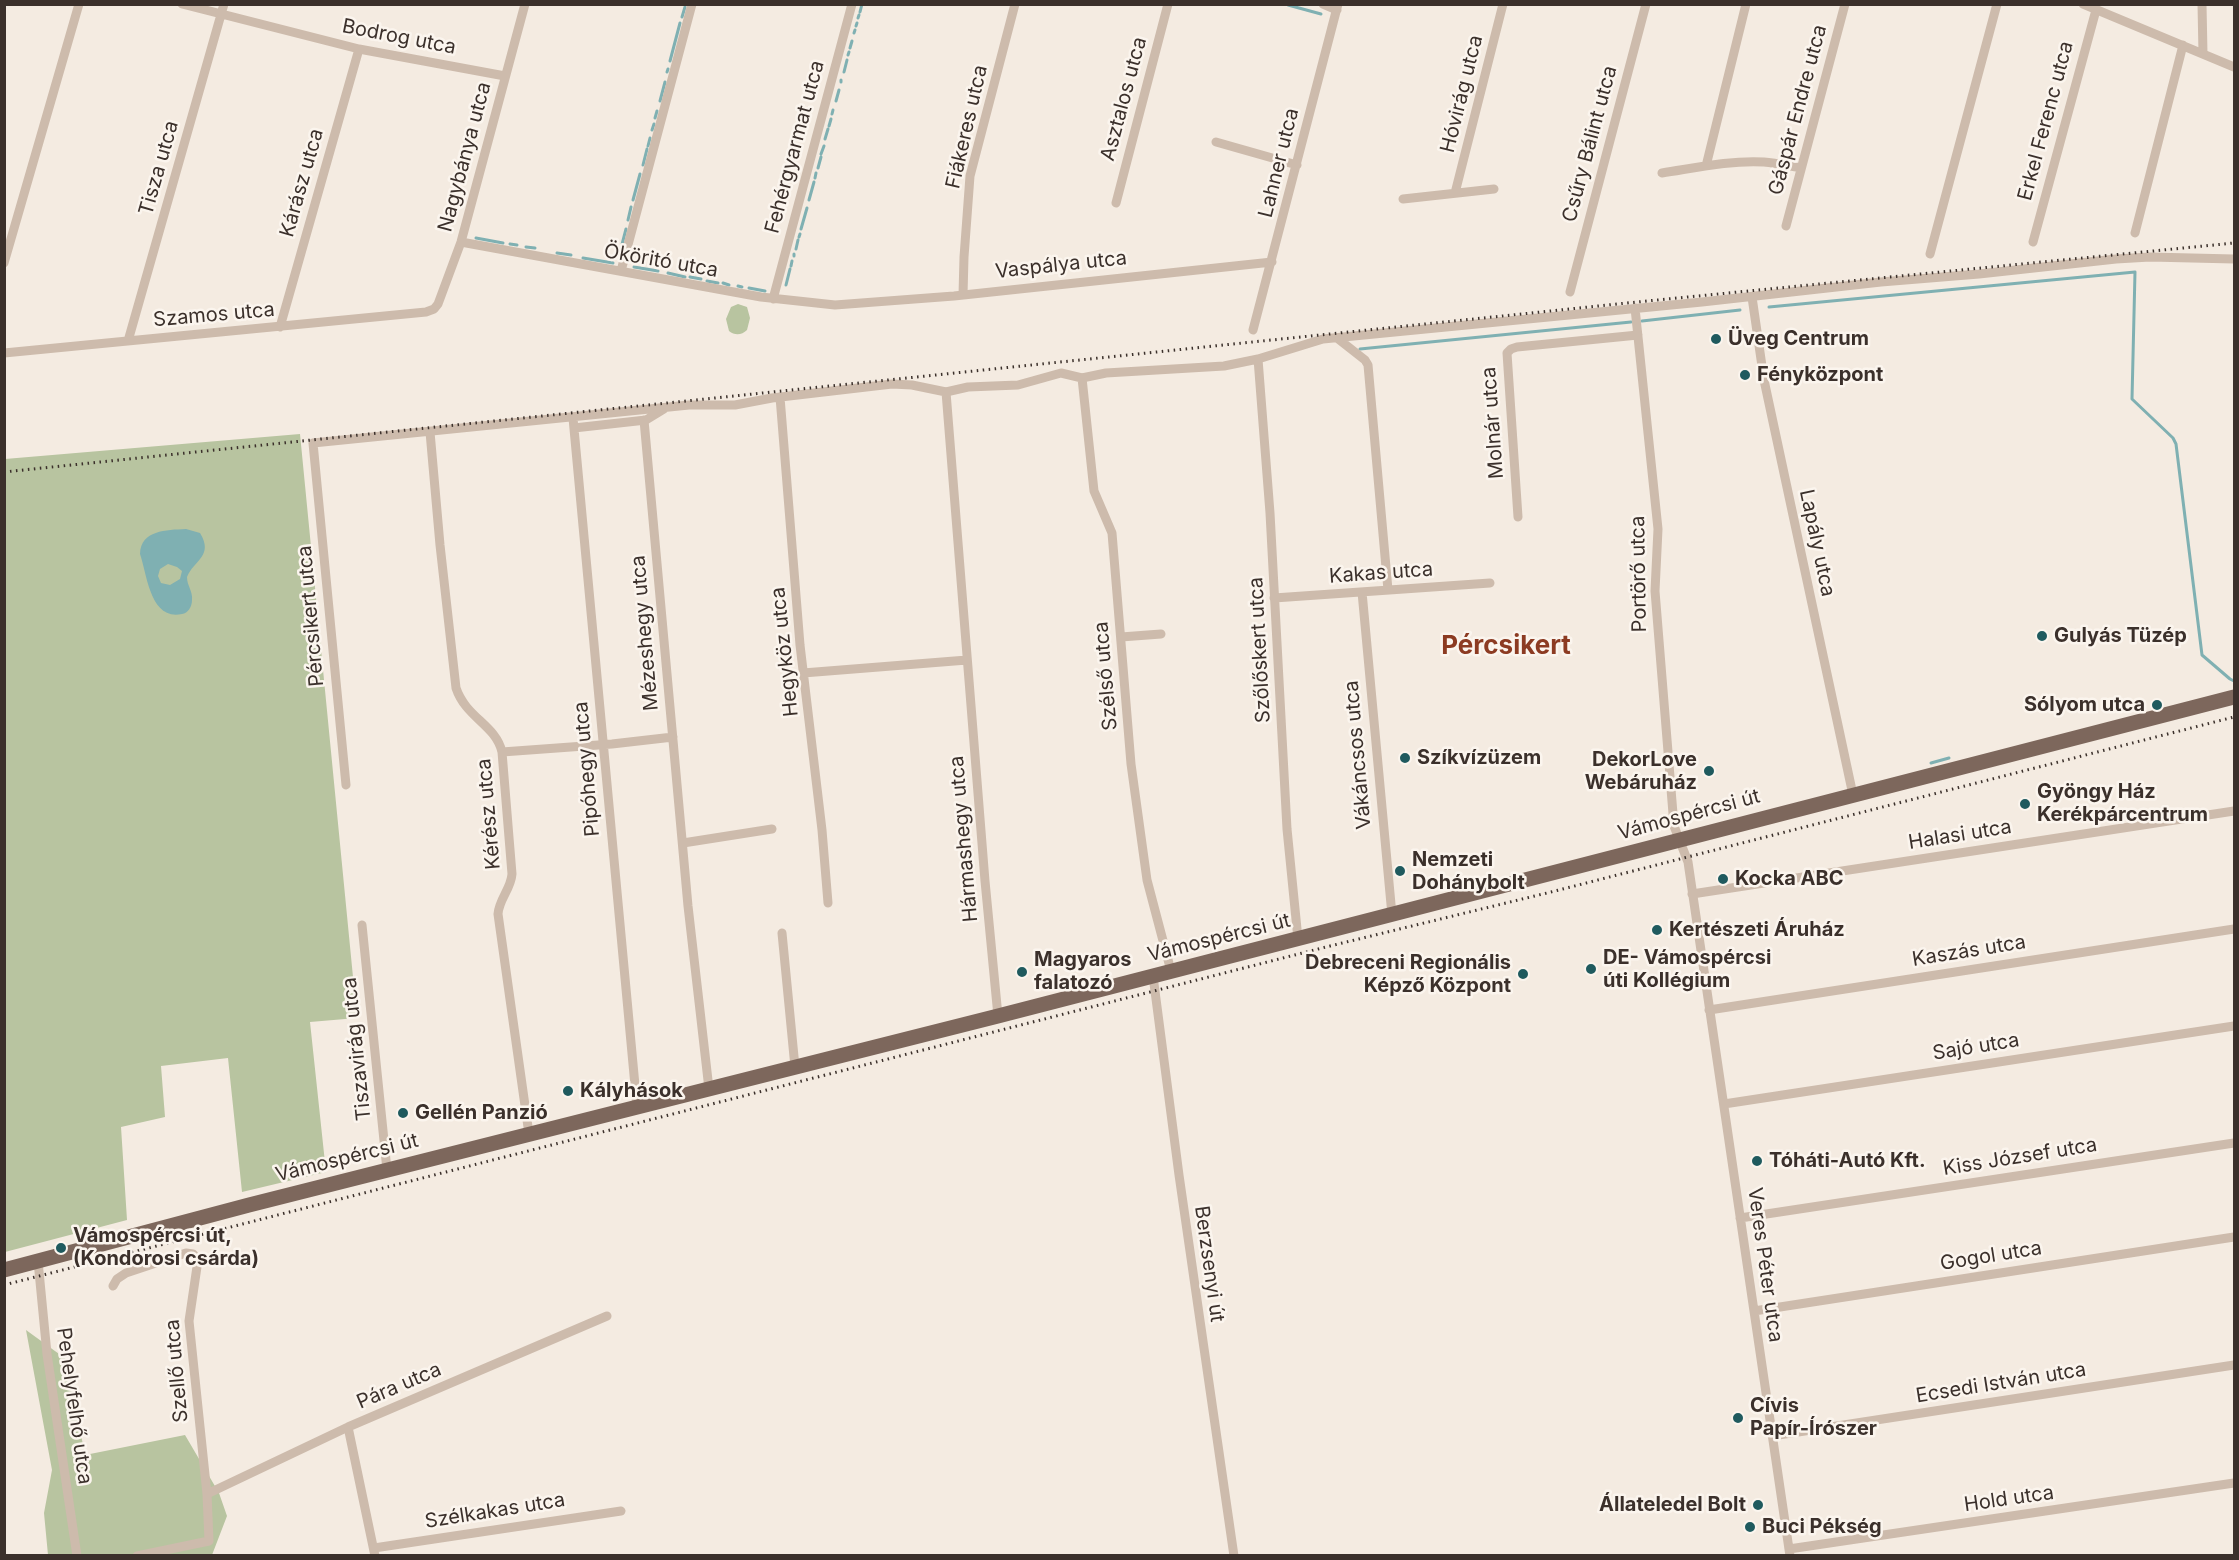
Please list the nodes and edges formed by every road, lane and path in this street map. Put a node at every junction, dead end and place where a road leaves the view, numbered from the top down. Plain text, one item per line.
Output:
1 (79, 4) edge
2 (182, 4) edge
3 (224, 4) edge
4 (525, 4) edge
5 (692, 4) edge
6 (852, 4) edge
7 (1016, 4) edge
8 (1168, 4) edge
9 (1323, 4) edge
10 (1503, 4) edge
11 (1646, 4) edge
12 (1746, 4) edge
13 (1845, 4) edge
14 (1997, 4) edge
15 (2082, 4) edge
16 (2202, 4) edge
17 (1338, 7) edge
18 (2096, 10) junction
19 (221, 15) junction
20 (2183, 45) junction
21 (359, 49) junction
22 (2203, 54) junction
23 (2235, 67) edge
24 (505, 76) junction
25 (1216, 142) dead end
26 (1297, 165) junction
27 (1706, 166) junction
28 (1801, 168) junction
29 (1662, 172) dead end
30 (1494, 189) dead end
31 (1455, 193) junction
32 (1404, 199) dead end
33 (1116, 203) dead end
34 (1786, 226) dead end
35 (2135, 233) dead end
36 (461, 242) junction
37 (2033, 242) dead end
38 (1930, 254) dead end
39 (2235, 259) edge
40 (1272, 262) junction
41 (4, 263) edge
42 (621, 272) junction
43 (1570, 292) dead end
44 (963, 295) junction
45 (1752, 297) junction
46 (773, 299) junction
47 (855, 305) joint
48 (1635, 308) junction
49 (426, 312) joint
50 (280, 327) junction
51 (1253, 330) dead end
52 (1638, 335) junction
53 (1337, 338) junction
54 (128, 341) junction
55 (4, 353) edge
56 (1258, 359) junction
57 (1082, 378) junction
58 (946, 392) junction
59 (780, 397) junction
60 (666, 408) junction
61 (644, 420) junction
62 (573, 423) junction
63 (430, 432) junction
64 (1518, 517) dead end
65 (1490, 583) dead end
66 (1388, 590) junction
67 (1362, 592) junction
68 (1274, 598) junction
69 (1161, 634) dead end
70 (1121, 637) junction
71 (967, 660) junction
72 (803, 673) junction
73 (2235, 697) edge
74 (673, 737) junction
75 (603, 745) junction
76 (502, 752) junction
77 (346, 785) dead end
78 (1853, 795) junction
79 (2235, 811) edge
80 (772, 829) dead end
81 (1679, 839) junction
82 (683, 843) junction
83 (1692, 894) junction
84 (828, 903) dead end
85 (1392, 915) junction
86 (362, 925) dead end
87 (2235, 929) edge
88 (782, 933) dead end
89 (1298, 939) junction
90 (1172, 971) junction
91 (1153, 976) junction
92 (1709, 1010) junction
93 (998, 1016) junction
94 (2235, 1026) edge
95 (795, 1067) junction
96 (709, 1089) junction
97 (1724, 1104) junction
98 (637, 1107) junction
99 (529, 1134) junction
100 (2235, 1143) edge
101 (387, 1170) junction
102 (1740, 1218) junction
103 (2235, 1237) edge
104 (38, 1261) junction
105 (4, 1270) edge
106 (113, 1286) dead end
107 (1754, 1311) junction
108 (607, 1317) dead end
109 (2235, 1365) edge
110 (348, 1427) junction
111 (1772, 1436) junction
112 (2235, 1484) edge
113 (207, 1494) junction
114 (621, 1511) dead end
115 (375, 1552) edge
116 (1790, 1552) edge
117 (77, 1556) edge
118 (137, 1556) edge
119 (1233, 1556) edge

1 - 41 street
2 - 19 street, Bodrog utca
3 - 19 street, Tisza utca
4 - 24 street, Nagybánya utca
5 - 42 street
6 - 46 street, Fehérgyarmat utca
7 - 44 street, Fiákeres utca
8 - 33 street, Asztalos utca
9 - 17 street
10 - 31 street, Hóvirág utca
11 - 43 street, Csűry Bálint utca
12 - 27 street
13 - 28 street, Gáspár Endre utca
14 - 38 street
15 - 18 street
16 - 22 street
17 - 26 street, Lahner utca
18 - 20 street
18 - 37 street, Erkel Ferenc utca
19 - 21 street, Bodrog utca
19 - 54 street, Tisza utca
20 - 22 street
20 - 35 street
21 - 24 street, Bodrog utca
21 - 50 street, Kárász utca
22 - 23 street
24 - 36 street, Nagybánya utca
25 - 26 street
26 - 40 street, Lahner utca
27 - 28 street
27 - 29 street
28 - 34 street, Gáspár Endre utca
30 - 31 street
31 - 32 street
36 - 42 street, Ököritó utca
36 - 49 street, Nagybánya utca
39 - 45 street
40 - 44 street, Vaspálya utca
40 - 51 street, Lahner utca
42 - 46 street, Ököritó utca
44 - 47 street, Vaspálya utca
45 - 48 street
45 - 78 street, Lapály utca
46 - 47 street, Ököritó utca
48 - 52 street, Portörő utca
48 - 53 street
49 - 50 street, Szamos utca
50 - 54 street, Szamos utca
52 - 64 street, Molnár utca
52 - 81 street, Portörő utca
53 - 56 street
53 - 66 street
54 - 55 street, Szamos utca
56 - 57 street
56 - 68 street, Szőlőskert utca
57 - 58 street
57 - 70 street, Szélső utca
58 - 59 street
58 - 71 street, Hármashegy utca
59 - 60 street
59 - 72 street, Hegyköz utca
60 - 61 street
60 - 62 street
61 - 62 street
61 - 74 street, Mézeshegy utca
62 - 63 street
62 - 75 street, Pipóhegy utca
63 - 76 street, Kérész utca
63 - 77 street, Pércsikert utca
65 - 66 street, Kakas utca
66 - 67 street, Kakas utca
67 - 68 street, Kakas utca
67 - 85 street, Vákáncsos utca
68 - 89 street, Szőlőskert utca
69 - 70 street
70 - 90 street, Szélső utca
71 - 72 street
71 - 93 street, Hármashegy utca
72 - 84 street, Hegyköz utca
73 - 78 main road, Vámospércsi út
74 - 75 street
74 - 82 street, Mézeshegy utca
75 - 76 street
75 - 98 street, Pipóhegy utca
76 - 99 street, Kérész utca
78 - 81 main road, Vámospércsi út
79 - 83 street, Halasi utca
80 - 82 street
81 - 83 street, Veres Péter utca
81 - 85 main road, Vámospércsi út
82 - 96 street, Mézeshegy utca
83 - 92 street, Veres Péter utca
85 - 89 main road, Vámospércsi út
86 - 101 street, Tiszavirág utca
87 - 92 street, Kaszás utca
88 - 95 street
89 - 90 main road, Vámospércsi út
90 - 91 main road, Vámospércsi út
91 - 93 main road, Vámospércsi út
91 - 119 street, Berzsenyi út
92 - 97 street, Veres Péter utca
93 - 95 main road, Vámospércsi út
94 - 97 street, Sajó utca
95 - 96 main road, Vámospércsi út
96 - 98 main road, Vámospércsi út
97 - 102 street, Veres Péter utca
98 - 99 main road, Vámospércsi út
99 - 101 main road, Vámospércsi út
100 - 102 street, Kiss József utca
101 - 104 main road, Vámospércsi út
102 - 107 street, Veres Péter utca
103 - 107 street, Gogol utca
104 - 105 main road, Vámospércsi út
104 - 117 street, Pehelyfelhő utca
106 - 113 street, Szellő utca
107 - 111 street, Veres Péter utca
108 - 110 street, Pára utca
109 - 111 street, Ecsedi István utca
110 - 113 street, Pára utca
110 - 115 street
111 - 116 street, Veres Péter utca
112 - 116 street, Hold utca
113 - 118 street, Szellő utca
114 - 115 street, Szélkakas utca

